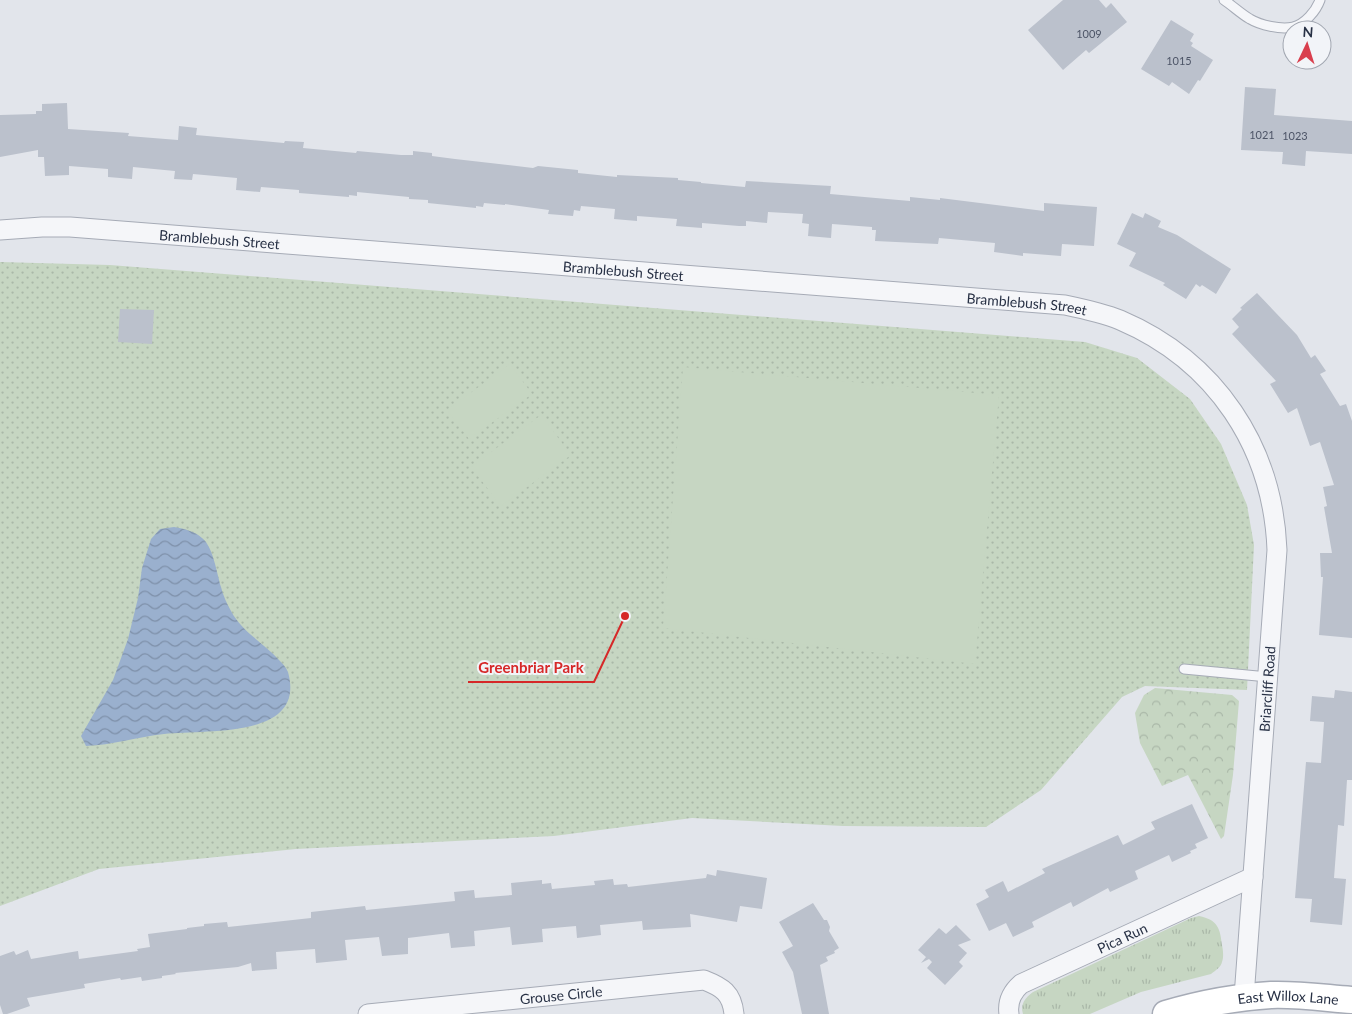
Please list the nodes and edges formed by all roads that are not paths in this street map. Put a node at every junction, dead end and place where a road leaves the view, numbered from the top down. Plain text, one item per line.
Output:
1 (1224, 0) edge
2 (1320, 0) edge
3 (0, 230) edge
4 (1219, 393) joint
5 (1184, 669) dead end
6 (1268, 677) junction
7 (1253, 877) junction
8 (1244, 997) junction
9 (1352, 1000) edge
10 (368, 1014) edge
11 (734, 1014) edge
12 (1009, 1014) edge
13 (1166, 1014) edge

1 - 2 lane
3 - 4 street, Bramblebush Street
4 - 6 street, Briarcliff Road
5 - 6 lane
6 - 7 street, Briarcliff Road
7 - 8 street, Briarcliff Road
7 - 12 street, Pica Run
8 - 9 main road, East Willox Lane
8 - 13 main road, East Willox Lane
10 - 11 street, Grouse Circle

